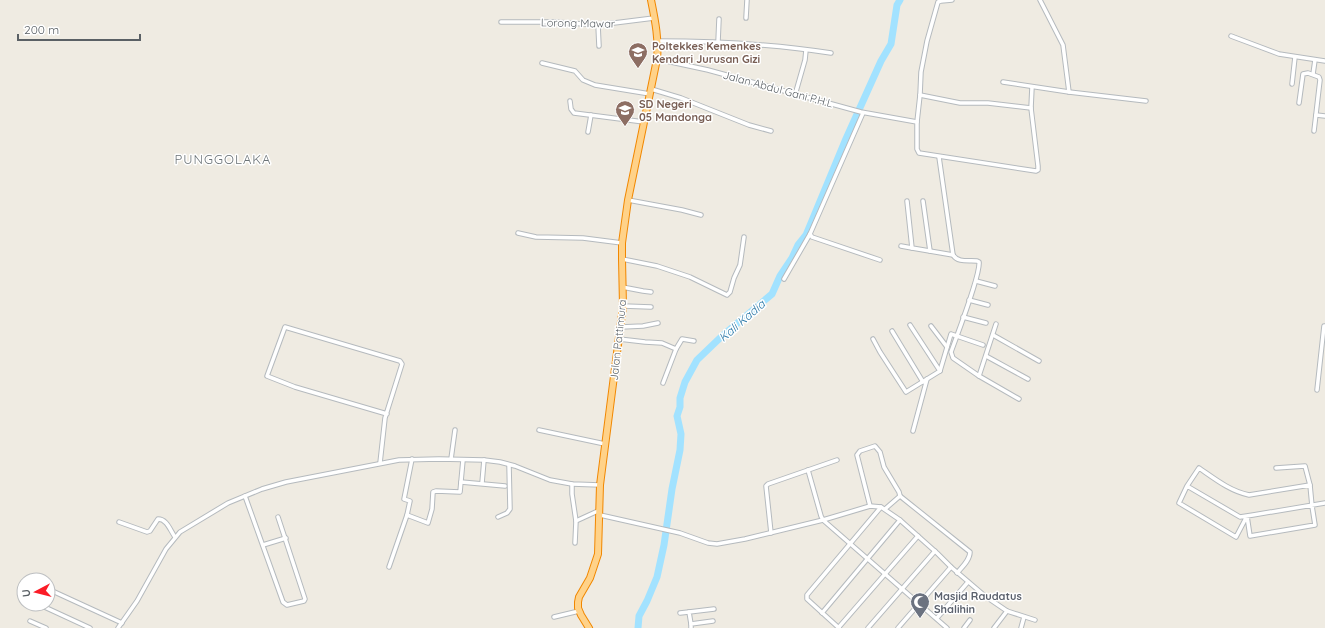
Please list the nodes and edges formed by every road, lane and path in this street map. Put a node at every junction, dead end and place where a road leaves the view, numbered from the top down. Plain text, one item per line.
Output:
1 (651, 0) edge
2 (747, 0) edge
3 (952, 0) edge
4 (1040, 0) edge
5 (654, 18) junction
6 (746, 18) dead end
7 (719, 19) dead end
8 (501, 22) dead end
9 (598, 25) junction
10 (1231, 36) dead end
11 (658, 41) junction
12 (718, 42) junction
13 (599, 46) dead end
14 (806, 50) junction
15 (831, 53) dead end
16 (1295, 57) junction
17 (657, 59) junction
18 (1315, 60) junction
19 (1325, 61) edge
20 (542, 63) dead end
21 (1312, 74) junction
22 (1003, 82) dead end
23 (1292, 84) dead end
24 (1032, 87) junction
25 (650, 91) junction
26 (1069, 92) junction
27 (795, 94) junction
28 (920, 95) junction
29 (1146, 100) dead end
30 (570, 101) dead end
31 (1299, 103) dead end
32 (1032, 108) junction
33 (862, 112) junction
34 (591, 115) junction
35 (1316, 115) junction
36 (1325, 116) edge
37 (644, 122) junction
38 (917, 122) junction
39 (771, 131) dead end
40 (588, 132) dead end
41 (1314, 132) dead end
42 (939, 157) junction
43 (628, 200) junction
44 (907, 201) dead end
45 (923, 201) dead end
46 (701, 215) dead end
47 (518, 233) dead end
48 (810, 234) junction
49 (744, 237) dead end
50 (622, 244) junction
51 (900, 246) dead end
52 (912, 248) junction
53 (930, 251) junction
54 (953, 255) junction
55 (622, 259) junction
56 (880, 260) dead end
57 (784, 279) dead end
58 (976, 281) junction
59 (995, 286) dead end
60 (622, 287) junction
61 (651, 292) dead end
62 (969, 300) junction
63 (988, 305) dead end
64 (623, 306) junction
65 (651, 307) dead end
66 (963, 317) junction
67 (658, 323) dead end
68 (986, 323) dead end
69 (996, 324) dead end
70 (910, 325) dead end
71 (621, 326) junction
72 (931, 326) dead end
73 (1325, 326) edge
74 (892, 331) dead end
75 (993, 335) junction
76 (957, 336) junction
77 (619, 339) junction
78 (873, 339) dead end
79 (694, 341) dead end
80 (983, 345) dead end
81 (947, 348) junction
82 (676, 349) junction
83 (986, 356) junction
84 (1039, 361) dead end
85 (940, 371) junction
86 (979, 376) junction
87 (1028, 379) dead end
88 (927, 380) junction
89 (923, 382) junction
90 (663, 383) dead end
91 (1317, 390) dead end
92 (1018, 399) dead end
93 (387, 414) junction
94 (455, 430) dead end
95 (539, 430) dead end
96 (913, 431) dead end
97 (605, 444) junction
98 (412, 459) junction
99 (451, 459) junction
100 (463, 460) junction
101 (484, 460) junction
102 (837, 460) dead end
103 (380, 463) junction
104 (509, 465) junction
105 (1276, 468) dead end
106 (808, 470) junction
107 (462, 482) junction
108 (482, 483) junction
109 (572, 484) junction
110 (600, 485) junction
111 (1310, 485) junction
112 (505, 486) dead end
113 (1186, 486) junction
114 (245, 496) junction
115 (900, 496) junction
116 (1325, 504) edge
117 (870, 506) junction
118 (881, 506) junction
119 (1312, 506) junction
120 (885, 509) junction
121 (600, 513) junction
122 (407, 515) junction
123 (278, 516) dead end
124 (1247, 516) junction
125 (498, 517) dead end
126 (823, 520) junction
127 (900, 520) junction
128 (576, 521) junction
129 (119, 522) dead end
130 (771, 533) junction
131 (918, 536) junction
132 (175, 537) junction
133 (286, 538) junction
134 (575, 543) dead end
135 (850, 544) junction
136 (263, 545) junction
137 (935, 551) junction
138 (867, 559) junction
139 (389, 567) dead end
140 (951, 567) junction
141 (957, 572) junction
142 (885, 574) junction
143 (968, 582) junction
144 (901, 588) junction
145 (56, 593) edge
146 (919, 604) junction
147 (714, 610) dead end
148 (1007, 611) junction
149 (55, 612) edge
150 (579, 612) junction
151 (689, 612) junction
152 (680, 613) dead end
153 (822, 613) junction
154 (554, 617) dead end
155 (1024, 617) junction
156 (937, 618) junction
157 (970, 620) dead end
158 (1035, 620) dead end
159 (30, 621) dead end
160 (713, 621) dead end
161 (122, 623) junction
162 (691, 626) edge
163 (46, 628) edge
164 (90, 628) edge
165 (118, 628) edge
166 (589, 628) edge
167 (839, 628) edge
168 (868, 628) edge
169 (898, 628) edge
170 (947, 628) edge
171 (964, 628) edge
172 (994, 628) edge
173 (1021, 628) edge

1 - 5 highway, Jalan Pattimura
2 - 6 street
3 - 28 street
4 - 26 street
5 - 9 street, Lorong Mawar
5 - 11 highway, Jalan Pattimura
7 - 12 street
8 - 9 street, Lorong Mawar
9 - 13 street
10 - 16 street
11 - 12 street
11 - 17 highway, Jalan Pattimura
12 - 14 street
14 - 15 street
14 - 27 street
16 - 18 street
16 - 23 street
17 - 25 highway, Jalan Pattimura
17 - 27 street, Jalan Abdul Gani P.H.L
18 - 19 street
18 - 21 street
20 - 25 street
21 - 31 street
21 - 35 street
22 - 24 street
24 - 26 street
24 - 32 street
25 - 37 highway, Jalan Pattimura
25 - 39 street
26 - 29 street
27 - 33 street, Jalan Abdul Gani P.H.L
28 - 32 street
28 - 38 street
30 - 34 street
32 - 42 street
33 - 38 street, Jalan Abdul Gani P.H.L
33 - 48 street
34 - 37 street
34 - 40 street
35 - 36 street
35 - 41 street
37 - 43 highway, Jalan Pattimura
38 - 42 street
42 - 54 street
43 - 46 street
43 - 50 highway, Jalan Pattimura
44 - 52 street
45 - 53 street
47 - 50 street
48 - 56 street
48 - 57 street
49 - 55 street
50 - 55 highway, Jalan Pattimura
51 - 52 street
52 - 53 street
53 - 54 street
54 - 58 street
55 - 60 highway, Jalan Pattimura
58 - 59 street
58 - 62 street
60 - 61 street
60 - 64 highway, Jalan Pattimura
62 - 63 street
62 - 66 street
64 - 65 street
64 - 71 highway, Jalan Pattimura
66 - 68 street
66 - 76 street
67 - 71 street
69 - 75 street
70 - 85 street
71 - 77 highway, Jalan Pattimura
72 - 81 street
73 - 91 street
74 - 89 street
75 - 83 street
75 - 84 street
76 - 80 street
76 - 81 street
76 - 86 street
77 - 82 street
77 - 97 highway, Jalan Pattimura
78 - 89 street
79 - 82 street
81 - 85 street
82 - 90 street
83 - 86 street
83 - 87 street
85 - 88 street
86 - 92 street
88 - 89 street
88 - 96 street
93 - 93 street
93 - 103 street
94 - 99 street
95 - 97 street
97 - 110 highway, Jalan Pattimura
98 - 99 street
98 - 103 street
98 - 122 street
99 - 100 street
100 - 101 street
100 - 107 street
101 - 104 street
101 - 108 street
102 - 106 street
103 - 114 street
104 - 109 street
104 - 125 street
105 - 111 street
106 - 126 street
106 - 130 street
107 - 108 street
107 - 122 street
108 - 112 street
109 - 110 street
109 - 128 street
110 - 121 highway, Jalan Pattimura
111 - 113 street
111 - 119 street
113 - 124 street
113 - 124 street
114 - 132 street
114 - 136 street
115 - 117 street
115 - 120 street
115 - 141 street
116 - 119 street
117 - 118 street
117 - 126 street
118 - 120 street
118 - 135 street
119 - 124 street
119 - 124 street
120 - 127 street
121 - 128 street
121 - 130 street
121 - 150 highway, Jalan Pattimura
122 - 139 street
123 - 133 street
126 - 130 street
126 - 135 street
127 - 131 street
127 - 138 street
128 - 134 street
129 - 132 street
131 - 137 street
131 - 142 street
132 - 161 street
133 - 136 street
133 - 136 street
135 - 138 street
135 - 153 street
137 - 140 street
137 - 144 street
138 - 142 street
138 - 153 street
140 - 141 street
140 - 146 street
141 - 143 street
142 - 144 street
142 - 167 street
143 - 148 street
143 - 156 street
144 - 146 street
144 - 168 street
145 - 161 street
146 - 156 street
146 - 169 street
147 - 151 street
148 - 155 street
148 - 172 street
149 - 164 street
150 - 154 street
150 - 166 highway
151 - 152 street
151 - 162 street
153 - 167 street
155 - 158 street
155 - 173 street
156 - 170 street
157 - 171 street
159 - 163 street
160 - 162 street
161 - 165 street

